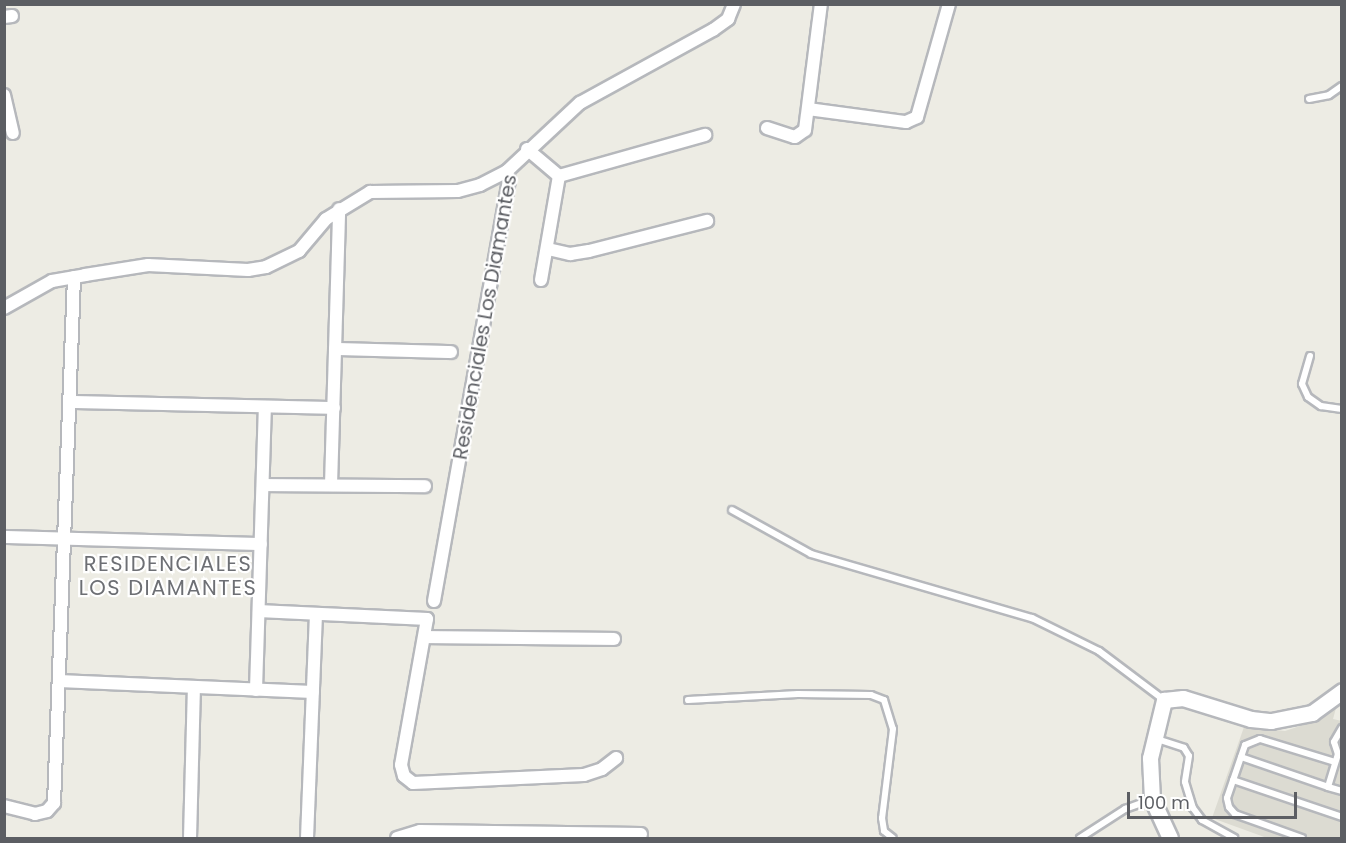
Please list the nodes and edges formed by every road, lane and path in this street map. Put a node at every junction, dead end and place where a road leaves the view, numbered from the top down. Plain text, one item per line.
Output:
1 (734, 4) edge
2 (821, 4) edge
3 (949, 4) edge
4 (1341, 86) edge
5 (4, 95) edge
6 (1309, 99) dead end
7 (808, 109) junction
8 (767, 128) dead end
9 (13, 133) dead end
10 (705, 135) dead end
11 (527, 149) junction
12 (507, 171) junction
13 (559, 176) junction
14 (339, 209) junction
15 (707, 221) dead end
16 (548, 249) junction
17 (74, 277) junction
18 (541, 280) dead end
19 (4, 308) edge
20 (335, 349) junction
21 (451, 352) dead end
22 (1310, 356) dead end
23 (70, 402) junction
24 (265, 408) junction
25 (334, 408) junction
26 (1341, 409) edge
27 (263, 485) junction
28 (332, 485) junction
29 (425, 486) dead end
30 (732, 510) dead end
31 (4, 537) edge
32 (64, 538) junction
33 (261, 544) junction
34 (434, 601) dead end
35 (258, 611) junction
36 (316, 614) junction
37 (426, 637) junction
38 (614, 639) dead end
39 (59, 681) junction
40 (194, 687) junction
41 (256, 690) junction
42 (313, 692) junction
43 (1341, 692) edge
44 (688, 700) dead end
45 (1164, 700) junction
46 (1341, 728) edge
47 (1154, 738) junction
48 (1340, 753) edge
49 (616, 758) dead end
50 (1240, 758) junction
51 (1335, 762) junction
52 (1233, 780) junction
53 (1328, 787) junction
54 (1341, 791) edge
55 (1152, 799) junction
56 (4, 806) edge
57 (1341, 817) edge
58 (641, 834) dead end
59 (401, 836) edge
60 (189, 838) edge
61 (307, 838) edge
62 (893, 838) edge
63 (1080, 838) edge
64 (1170, 838) edge
65 (1234, 838) edge
66 (1302, 838) edge

1 - 11 street, Residenciales Los Diamantes
2 - 7 street
3 - 7 street
4 - 6 lane
5 - 9 street
7 - 8 street
10 - 13 street
11 - 12 street, Residenciales Los Diamantes
11 - 13 street
12 - 14 street
12 - 34 street, Residenciales Los Diamantes
13 - 16 street
14 - 17 street
14 - 20 street
15 - 16 street
16 - 18 street
17 - 19 street
17 - 23 street
20 - 21 street
20 - 25 street
22 - 26 lane
23 - 24 street
23 - 32 street
24 - 25 street
24 - 27 street
25 - 28 street
27 - 28 street
27 - 33 street
28 - 29 street
30 - 45 lane
31 - 32 street
32 - 33 street
32 - 39 street
33 - 35 street
35 - 36 street
35 - 41 street
36 - 37 street
36 - 42 street
37 - 38 street
37 - 49 street
39 - 40 street
39 - 56 street
40 - 41 street
40 - 60 street
41 - 42 street
42 - 61 street
43 - 45 street
44 - 62 lane
45 - 47 street
46 - 48 lane
47 - 55 street
47 - 65 lane
48 - 51 lane
50 - 51 lane
50 - 52 lane
50 - 53 lane
51 - 53 lane
52 - 57 lane
52 - 66 lane
53 - 54 lane
55 - 63 lane
55 - 64 street
58 - 59 street

